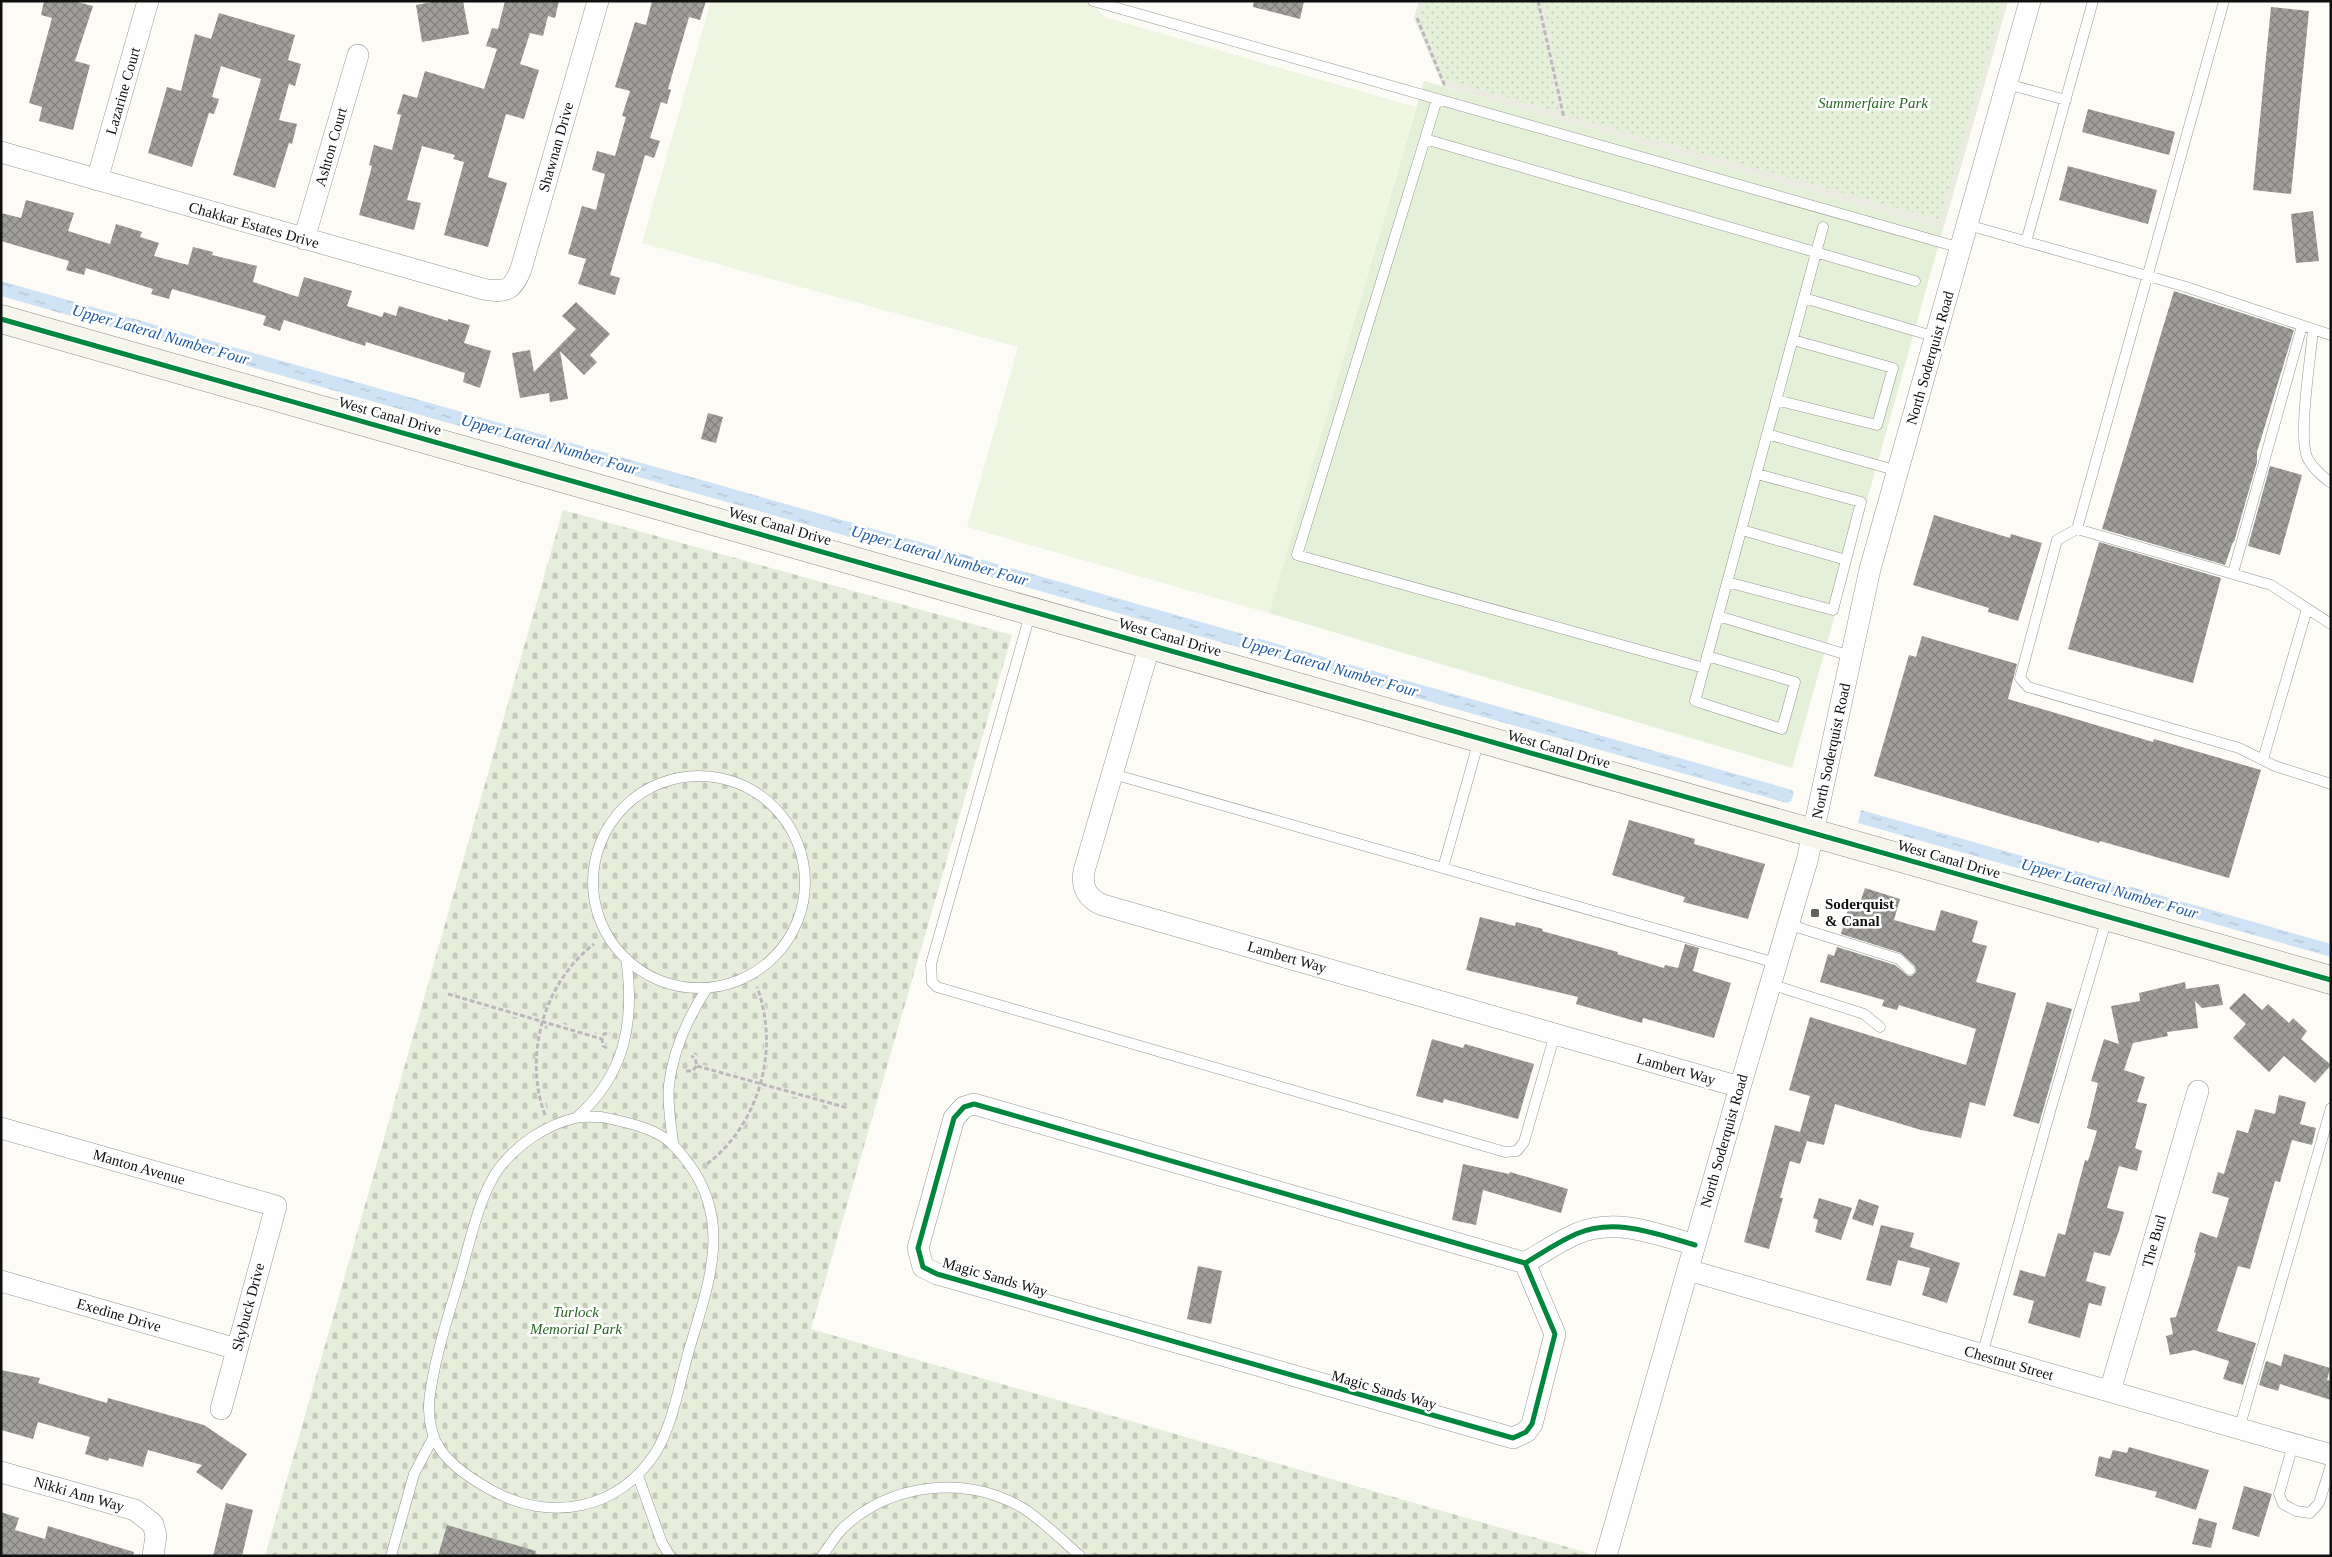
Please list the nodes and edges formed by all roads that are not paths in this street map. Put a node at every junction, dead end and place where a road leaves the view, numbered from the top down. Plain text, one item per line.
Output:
1 (148, 1) edge
2 (598, 1) edge
3 (1093, 1) edge
4 (2030, 1) edge
5 (2094, 1) edge
6 (2224, 1) edge
7 (358, 55) dead end
8 (2008, 84) junction
9 (1437, 98) junction
10 (2066, 100) junction
11 (1425, 139) junction
12 (1, 152) edge
13 (97, 180) junction
14 (1968, 225) junction
15 (1823, 227) dead end
16 (304, 239) junction
17 (2026, 242) junction
18 (1961, 248) junction
19 (1816, 253) junction
20 (2148, 276) junction
21 (1915, 281) dead end
22 (508, 289) joint
23 (1804, 298) junction
24 (1, 319) edge
25 (2302, 326) junction
26 (2313, 329) junction
27 (2331, 335) edge
28 (1936, 337) junction
29 (1793, 340) junction
30 (1776, 400) junction
31 (1767, 434) junction
32 (1898, 471) junction
33 (1757, 474) junction
34 (2331, 483) edge
35 (2077, 529) junction
36 (1742, 530) junction
37 (1846, 560) junction
38 (2233, 573) junction
39 (1727, 582) junction
40 (2307, 609) junction
41 (1031, 610) junction
42 (1718, 616) junction
43 (2331, 624) edge
44 (1150, 644) junction
45 (1707, 656) junction
46 (1850, 656) junction
47 (1704, 668) junction
48 (1479, 739) junction
49 (2263, 759) junction
50 (1113, 774) junction
51 (2331, 784) edge
52 (1814, 834) junction
53 (1443, 868) junction
54 (2107, 917) junction
55 (1788, 924) junction
56 (626, 958) junction
57 (1776, 963) junction
58 (1910, 970) dead end
59 (2331, 980) edge
60 (1770, 984) junction
61 (707, 988) junction
62 (1880, 1027) dead end
63 (1555, 1034) junction
64 (1740, 1087) junction
65 (2198, 1091) dead end
66 (2331, 1108) edge
67 (576, 1118) junction
68 (1, 1128) edge
69 (673, 1143) junction
70 (276, 1206) joint
71 (1695, 1245) junction
72 (1525, 1263) junction
73 (1688, 1270) junction
74 (1, 1281) edge
75 (237, 1349) junction
76 (1982, 1355) junction
77 (2110, 1391) junction
78 (221, 1408) dead end
79 (2239, 1429) junction
80 (433, 1438) junction
81 (2293, 1445) junction
82 (2331, 1455) edge
83 (2331, 1465) edge
84 (1, 1472) edge
85 (638, 1476) junction
86 (152, 1556) edge
87 (391, 1556) edge
88 (670, 1556) edge
89 (822, 1556) edge
90 (1080, 1556) edge
91 (1606, 1556) edge

1 - 13 street, Lazarine Court
2 - 22 street, Shawnan Drive
3 - 9 lane
4 - 8 street, North Soderquist Road
5 - 10 lane
6 - 20 lane
7 - 16 street, Ashton Court
8 - 10 lane
8 - 14 street, North Soderquist Road
9 - 11 lane
9 - 18 lane
10 - 17 lane
11 - 19 lane
11 - 47 lane
12 - 13 street, Chakkar Estates Drive
13 - 16 street, Chakkar Estates Drive
14 - 17 lane
14 - 18 street, North Soderquist Road
15 - 19 lane
16 - 22 street, Chakkar Estates Drive
17 - 20 lane
18 - 28 street, North Soderquist Road
19 - 21 lane
19 - 23 lane
20 - 25 lane
20 - 35 lane
23 - 28 lane
23 - 29 lane
24 - 41 street, West Canal Drive
25 - 26 lane
25 - 38 lane
26 - 27 lane
26 - 34 lane
28 - 32 street, North Soderquist Road
29 - 30 lane
29 - 30 lane
30 - 31 lane
31 - 32 lane
31 - 33 lane
32 - 46 street, North Soderquist Road
33 - 36 lane
33 - 37 lane
35 - 38 lane
35 - 49 lane
36 - 37 lane
36 - 39 lane
37 - 39 lane
38 - 40 lane
39 - 42 lane
40 - 43 lane
40 - 49 lane
41 - 44 street, West Canal Drive
41 - 63 lane
42 - 45 lane
42 - 46 lane
44 - 48 street, West Canal Drive
44 - 50 street, Lambert Way
45 - 47 lane
45 - 47 lane
46 - 52 street, North Soderquist Road
48 - 52 street, West Canal Drive
48 - 53 lane
49 - 51 lane
50 - 53 lane
50 - 63 street, Lambert Way
52 - 54 street, West Canal Drive
52 - 55 street, North Soderquist Road
53 - 57 lane
54 - 59 street, West Canal Drive
54 - 76 lane
55 - 57 street, North Soderquist Road
55 - 58 lane
56 - 61 lane
56 - 61 lane
56 - 67 lane
57 - 60 street, North Soderquist Road
60 - 62 lane
60 - 64 street, North Soderquist Road
61 - 69 lane
63 - 64 street, Lambert Way
64 - 71 street, North Soderquist Road
65 - 77 street, The Burl
66 - 79 lane
67 - 69 lane
67 - 80 lane
68 - 70 street, Manton Avenue
69 - 85 lane
70 - 75 street, Skybuck Drive
71 - 72 street
71 - 73 street, North Soderquist Road
72 - 72 street, Magic Sands Way
73 - 76 street, Chestnut Street
73 - 91 street, North Soderquist Road
74 - 75 street, Exedine Drive
75 - 78 street, Skybuck Drive
76 - 77 street, Chestnut Street
77 - 79 street, Chestnut Street
79 - 81 street, Chestnut Street
80 - 85 lane
80 - 87 lane
81 - 82 street, Chestnut Street
81 - 83 lane
84 - 86 street, Nikki Ann Way
85 - 88 lane
89 - 90 lane

